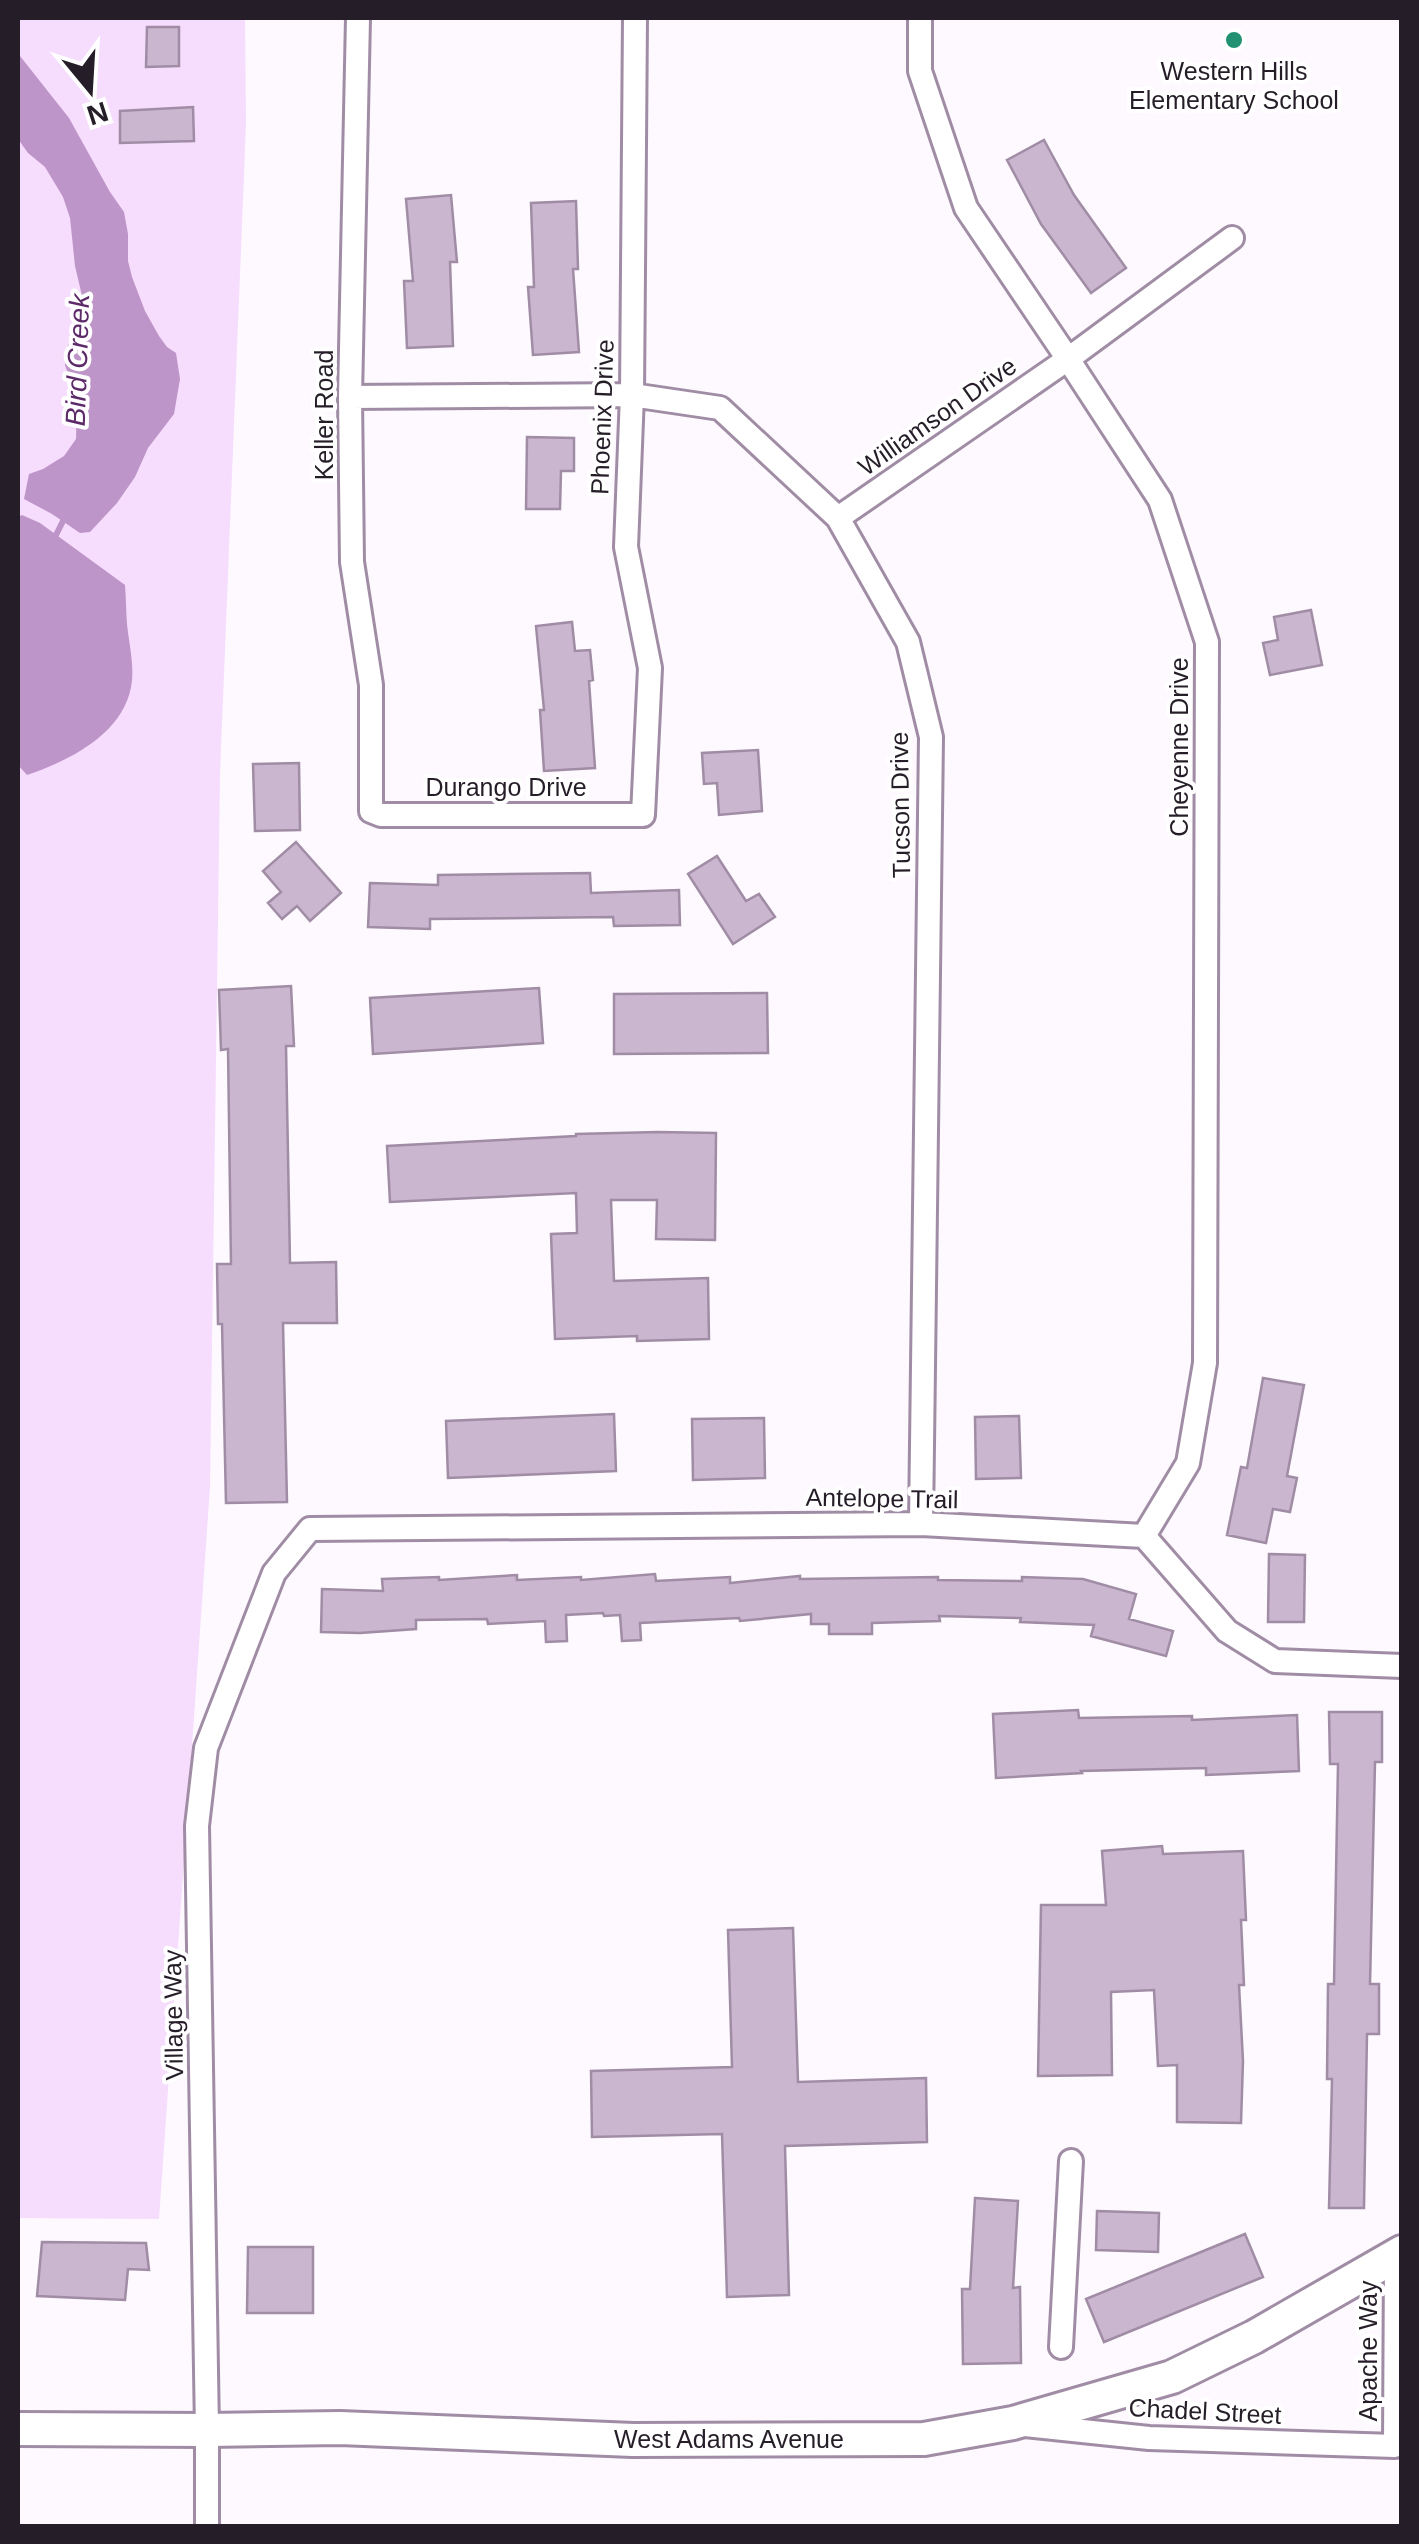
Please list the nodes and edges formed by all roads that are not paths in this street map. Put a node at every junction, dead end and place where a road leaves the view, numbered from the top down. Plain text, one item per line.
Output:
1 (358, 18) edge
2 (635, 18) edge
3 (920, 18) edge
4 (1232, 238) dead end
5 (1068, 359) junction
6 (632, 396) junction
7 (350, 397) junction
8 (838, 518) junction
9 (371, 811) joint
10 (643, 815) joint
11 (922, 1524) junction
12 (310, 1529) joint
13 (1144, 1536) junction
14 (1402, 1666) edge
15 (1071, 2161) dead end
16 (1399, 2254) edge
17 (1061, 2347) dead end
18 (1012, 2423) junction
19 (18, 2429) edge
20 (208, 2430) junction
21 (1395, 2446) joint
22 (207, 2526) edge

1 - 7 street, Keller Road
2 - 6 street, Phoenix Drive
3 - 5 street, Cheyenne Drive
4 - 5 street, Williamson Drive
5 - 8 street, Williamson Drive
5 - 13 street, Cheyenne Drive
6 - 7 street, Tucson Drive
6 - 8 street, Tucson Drive
6 - 10 street, Phoenix Drive
7 - 9 street, Keller Road
8 - 11 street, Tucson Drive
9 - 10 street, Durango Drive
11 - 12 street, Antelope Trail
11 - 13 street, Antelope Trail
12 - 20 street, Village Way
13 - 14 street
15 - 17 street
16 - 18 main road, West Adams Avenue
16 - 21 street, Apache Way
18 - 20 main road, West Adams Avenue
18 - 21 street, Chadel Street
19 - 20 main road, West Adams Avenue
20 - 22 street, Village Way

